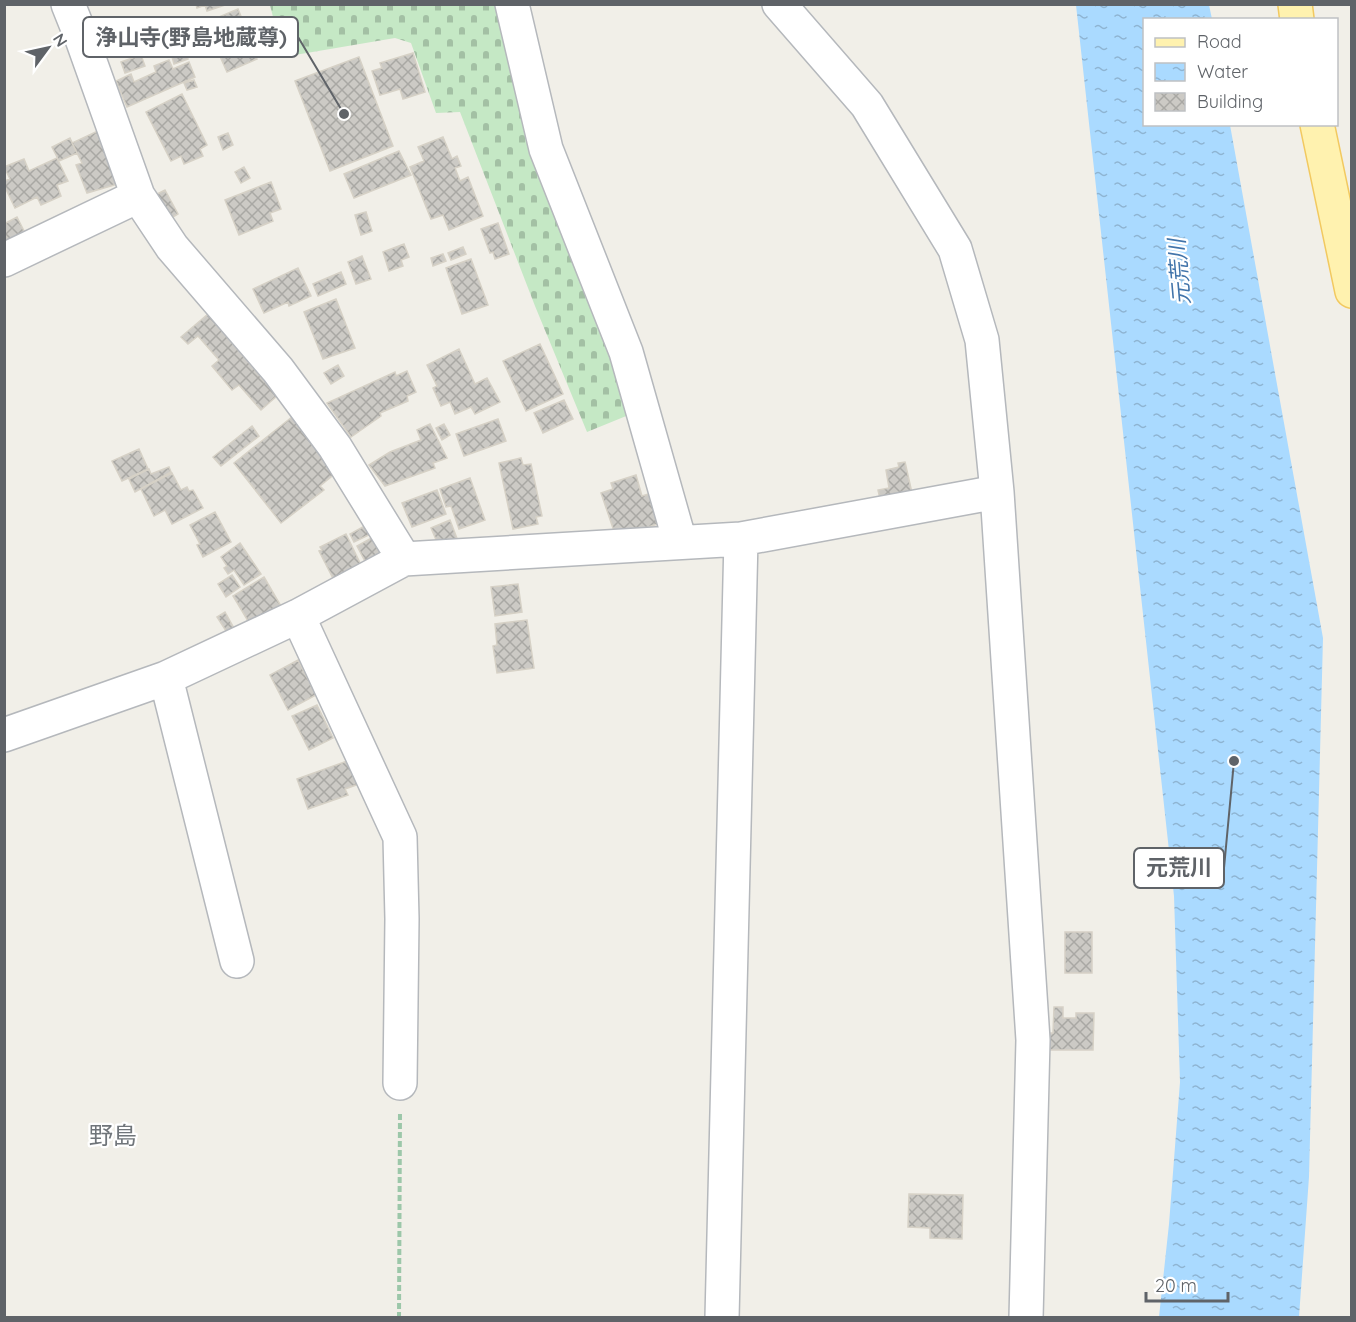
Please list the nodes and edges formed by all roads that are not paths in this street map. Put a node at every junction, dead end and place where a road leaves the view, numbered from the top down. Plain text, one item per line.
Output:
1 (68, 4) edge
2 (512, 4) edge
3 (778, 4) edge
4 (1317, 126) edge
5 (138, 196) junction
6 (4, 260) edge
7 (1352, 291) edge
8 (997, 492) junction
9 (741, 539) junction
10 (680, 542) junction
11 (404, 559) junction
12 (298, 616) junction
13 (166, 678) junction
14 (4, 735) edge
15 (237, 961) dead end
16 (400, 1083) road end
17 (722, 1317) edge
18 (1026, 1317) edge

1 - 5 street
2 - 10 street
3 - 8 street
4 - 7 main road
5 - 6 street
5 - 11 street
8 - 9 street
8 - 18 street
9 - 10 street
9 - 17 street
10 - 11 street
11 - 12 street
12 - 13 street
12 - 16 street
13 - 14 street
13 - 15 street

